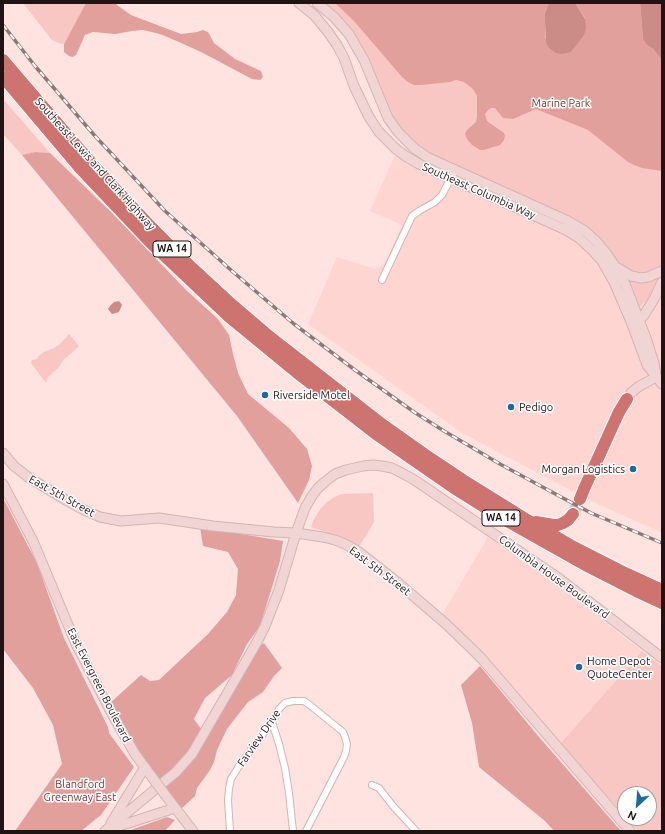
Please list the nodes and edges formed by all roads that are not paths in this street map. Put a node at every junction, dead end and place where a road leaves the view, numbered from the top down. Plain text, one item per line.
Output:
1 (299, 3) edge
2 (317, 3) edge
3 (3, 60) edge
4 (3, 77) edge
5 (3, 85) edge
6 (44, 126) junction
7 (453, 174) junction
8 (529, 208) junction
9 (616, 266) junction
10 (662, 270) edge
11 (382, 280) dead end
12 (662, 282) edge
13 (635, 322) junction
14 (659, 381) edge
15 (626, 399) joint
16 (3, 453) edge
17 (3, 484) edge
18 (580, 499) tunnel mouth
19 (573, 514) tunnel mouth
20 (529, 521) junction
21 (296, 533) junction
22 (662, 590) edge
23 (662, 603) edge
24 (662, 658) edge
25 (272, 722) junction
26 (145, 767) junction
27 (372, 785) dead end
28 (175, 808) junction
29 (106, 830) edge
30 (193, 831) edge
31 (230, 831) edge
32 (293, 831) edge
33 (306, 831) edge
34 (416, 831) edge
35 (630, 831) edge

1 - 7 street, Southeast Columbia Way
2 - 7 street, Southeast Columbia Way
3 - 20 highway, Southeast Lewis and Clark Highway / WA 14
4 - 6 highway, Southeast Lewis and Clark Highway / WA 14
5 - 6 highway
6 - 23 highway, Southeast Lewis and Clark Highway / WA 14
7 - 8 street, Southeast Columbia Way
7 - 11 street
8 - 9 street, Southeast Columbia Way
8 - 13 street, Southeast Columbia Way
9 - 10 street
9 - 13 street, Southeast Columbia Way
12 - 13 street
13 - 14 street, Southeast Columbia Way
14 - 15 street
15 - 18 highway
16 - 21 street, East 5th Street
17 - 26 street, East Evergreen Boulevard
19 - 20 highway
20 - 22 highway, Southeast Lewis and Clark Highway / WA 14
21 - 24 street, Columbia House Boulevard
21 - 29 street, Columbia House Boulevard
21 - 35 street, East 5th Street
25 - 31 street, Farview Drive
25 - 32 street
25 - 33 street, Farview Drive
26 - 28 street, East Evergreen Boulevard, bridge
26 - 29 street
27 - 34 street
28 - 29 street
28 - 30 street, East Evergreen Boulevard

